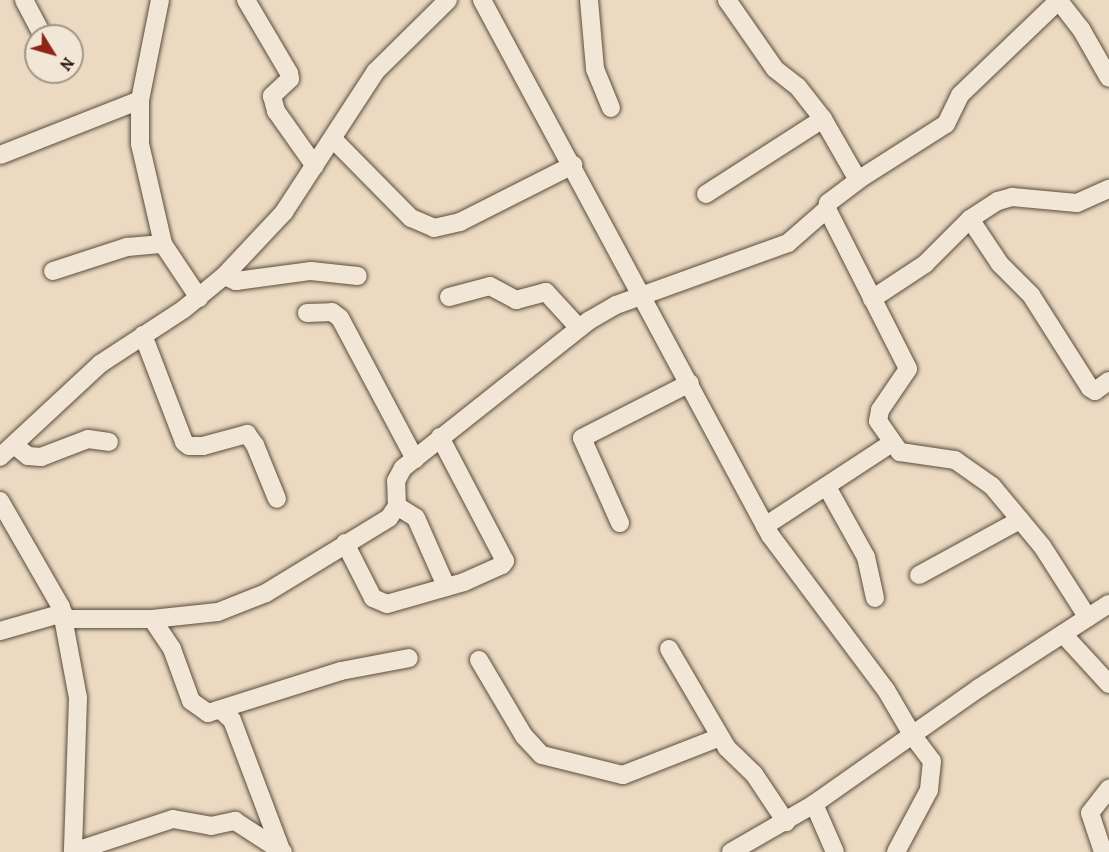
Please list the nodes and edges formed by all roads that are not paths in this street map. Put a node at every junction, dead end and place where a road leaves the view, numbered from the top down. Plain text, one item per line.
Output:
1 (24, 0) edge
2 (160, 0) edge
3 (246, 0) edge
4 (448, 0) edge
5 (482, 0) edge
6 (589, 0) edge
7 (727, 0) edge
8 (1059, 1) edge
9 (37, 24) edge
10 (1109, 78) edge
11 (140, 100) junction
12 (611, 108) dead end
13 (823, 119) junction
14 (333, 139) junction
15 (0, 155) edge
16 (573, 165) junction
17 (315, 166) junction
18 (858, 180) junction
19 (1109, 189) edge
20 (706, 194) dead end
21 (827, 209) junction
22 (970, 219) junction
23 (163, 244) junction
24 (53, 271) dead end
25 (224, 276) junction
26 (358, 276) dead end
27 (644, 296) junction
28 (449, 297) dead end
29 (199, 298) junction
30 (872, 299) junction
31 (307, 313) dead end
32 (579, 328) junction
33 (143, 335) junction
34 (1109, 381) edge
35 (690, 383) junction
36 (440, 437) junction
37 (109, 442) dead end
38 (892, 443) junction
39 (7, 451) edge
40 (415, 459) junction
41 (827, 487) junction
42 (277, 499) dead end
43 (0, 501) edge
44 (397, 506) junction
45 (1020, 520) junction
46 (620, 523) dead end
47 (765, 526) junction
48 (345, 543) junction
49 (919, 575) dead end
50 (446, 586) junction
51 (875, 598) dead end
52 (1109, 604) edge
53 (63, 616) junction
54 (1088, 618) junction
55 (152, 619) junction
56 (0, 631) edge
57 (1063, 634) junction
58 (669, 650) dead end
59 (410, 658) dead end
60 (479, 660) dead end
61 (1109, 684) edge
62 (222, 711) junction
63 (913, 736) junction
64 (720, 737) junction
65 (1109, 789) edge
66 (814, 804) junction
67 (786, 822) junction
68 (282, 852) edge
69 (731, 852) edge
70 (835, 852) edge
71 (896, 852) edge
72 (1103, 852) edge

1 - 9 street
2 - 11 street
3 - 17 street
4 - 14 street
5 - 16 street
6 - 12 street
7 - 13 street
8 - 10 street
8 - 18 street
11 - 15 street
11 - 23 street
13 - 18 street
13 - 20 street
14 - 16 street
14 - 17 street
16 - 27 street
17 - 25 street
18 - 21 street
19 - 22 street
21 - 27 street
21 - 30 street
22 - 30 street
22 - 34 street
23 - 24 street
23 - 29 street
25 - 26 street
25 - 29 street
27 - 32 street
27 - 35 street
28 - 32 street
29 - 33 street
30 - 38 street
31 - 40 street
32 - 36 street
33 - 39 street
33 - 42 street
35 - 46 street
35 - 47 street
36 - 40 street
36 - 50 street
37 - 39 street
38 - 41 street
38 - 45 street
40 - 44 street
41 - 47 street
41 - 51 street
43 - 53 street
44 - 48 street
44 - 50 street
45 - 49 street
45 - 54 street
47 - 63 street
48 - 50 street
48 - 55 street
52 - 54 street
53 - 55 street
53 - 56 street
53 - 68 street
54 - 57 street
55 - 62 street
57 - 61 street
57 - 63 street
58 - 64 street
59 - 62 street
60 - 64 street
62 - 68 street
63 - 66 street
63 - 71 street
64 - 67 street
65 - 72 street
66 - 67 street
66 - 70 street
67 - 69 street

